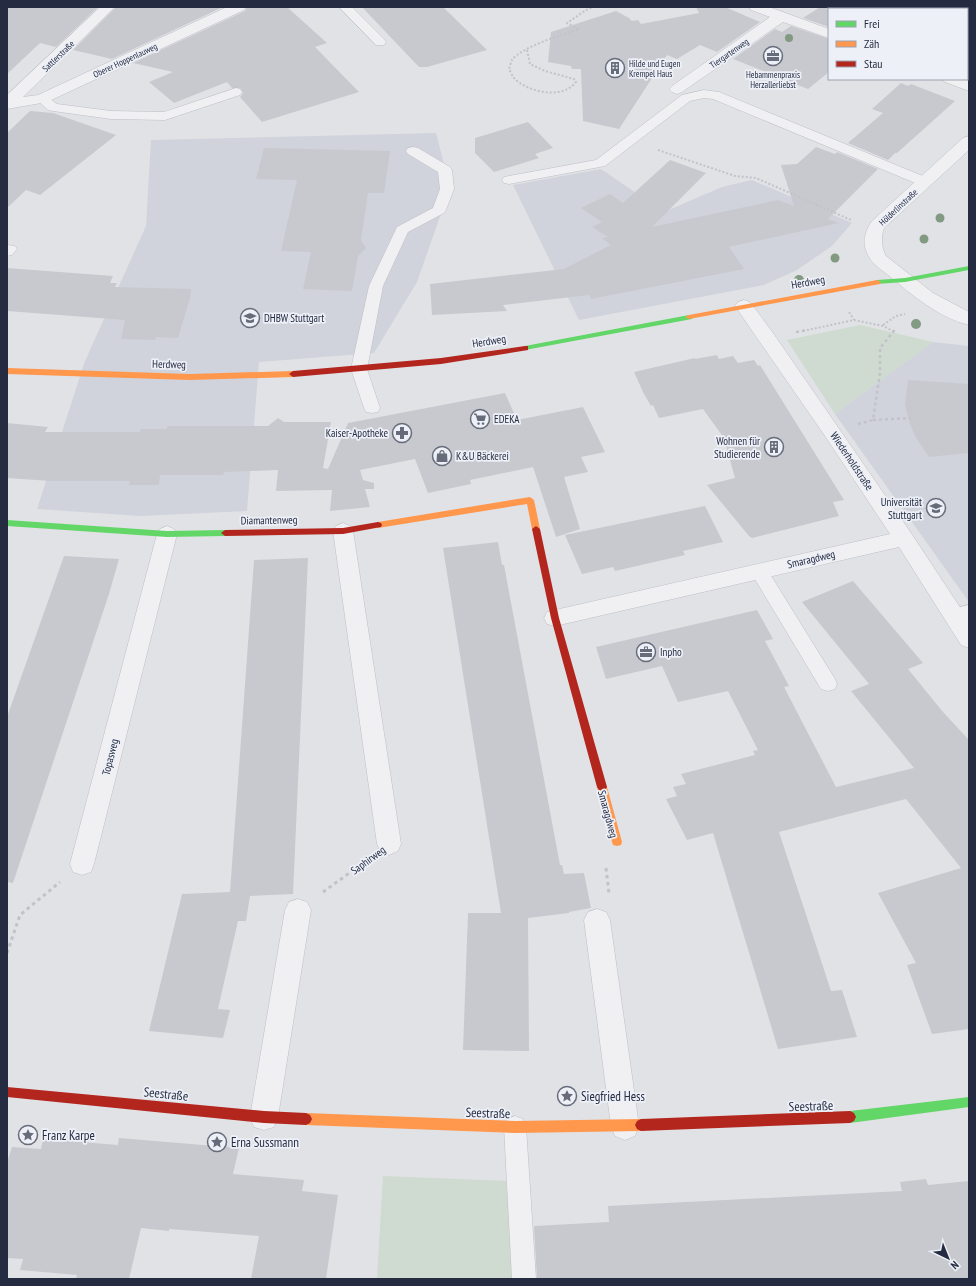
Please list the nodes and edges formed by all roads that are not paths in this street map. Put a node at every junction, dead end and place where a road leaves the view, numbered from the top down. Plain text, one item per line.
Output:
1 (108, 7) edge
2 (239, 7) edge
3 (345, 7) edge
4 (756, 7) edge
5 (780, 17) junction
6 (828, 34) edge
7 (380, 42) dead end
8 (953, 80) edge
9 (969, 86) edge
10 (677, 89) dead end
11 (236, 92) dead end
12 (42, 99) junction
13 (7, 104) edge
14 (969, 141) edge
15 (413, 151) dead end
16 (509, 180) dead end
17 (925, 182) junction
18 (969, 268) edge
19 (905, 280) junction
20 (744, 306) junction
21 (969, 319) edge
22 (360, 369) junction
23 (7, 371) edge
24 (372, 408) dead end
25 (530, 500) joint
26 (7, 523) edge
27 (343, 531) junction
28 (167, 534) junction
29 (904, 538) junction
30 (759, 571) junction
31 (961, 614) edge
32 (555, 618) junction
33 (969, 639) edge
34 (828, 684) dead end
35 (617, 842) road end
36 (389, 844) road end
37 (82, 864) road end
38 (298, 910) road end
39 (597, 920) road end
40 (7, 1092) edge
41 (969, 1102) edge
42 (264, 1117) junction
43 (625, 1126) junction
44 (514, 1127) junction
45 (524, 1279) edge

1 - 13 street, Sattlerstraße
2 - 12 street, Oberer Hoppenlauweg
3 - 7 lane
4 - 5 street
5 - 6 street
5 - 10 street, Tiergartenweg
8 - 9 street
11 - 12 lane
12 - 13 street, Oberer Hoppenlauweg
14 - 17 street, Hölderlinstraße
15 - 22 lane
16 - 17 lane
17 - 19 street, Hölderlinstraße
18 - 19 street, Herdweg
19 - 20 street, Herdweg
19 - 21 street, Hölderlinstraße
20 - 22 street, Herdweg
20 - 29 street, Wiederholdstraße
22 - 23 street, Herdweg
22 - 24 lane
25 - 27 street, Diamantenweg
25 - 32 street, Smaragdweg
26 - 28 street, Diamantenweg
27 - 28 street, Diamantenweg
27 - 36 street, Saphirweg
28 - 37 street, Topasweg
29 - 30 street, Smaragdweg
29 - 31 street, Wiederholdstraße
30 - 32 street, Smaragdweg
30 - 34 lane
31 - 33 street, Wiederholdstraße
32 - 35 street, Smaragdweg
38 - 42 street
39 - 43 street
40 - 42 street, Seestraße
41 - 43 street, Seestraße
42 - 44 street, Seestraße
43 - 44 street, Seestraße
44 - 45 lane

